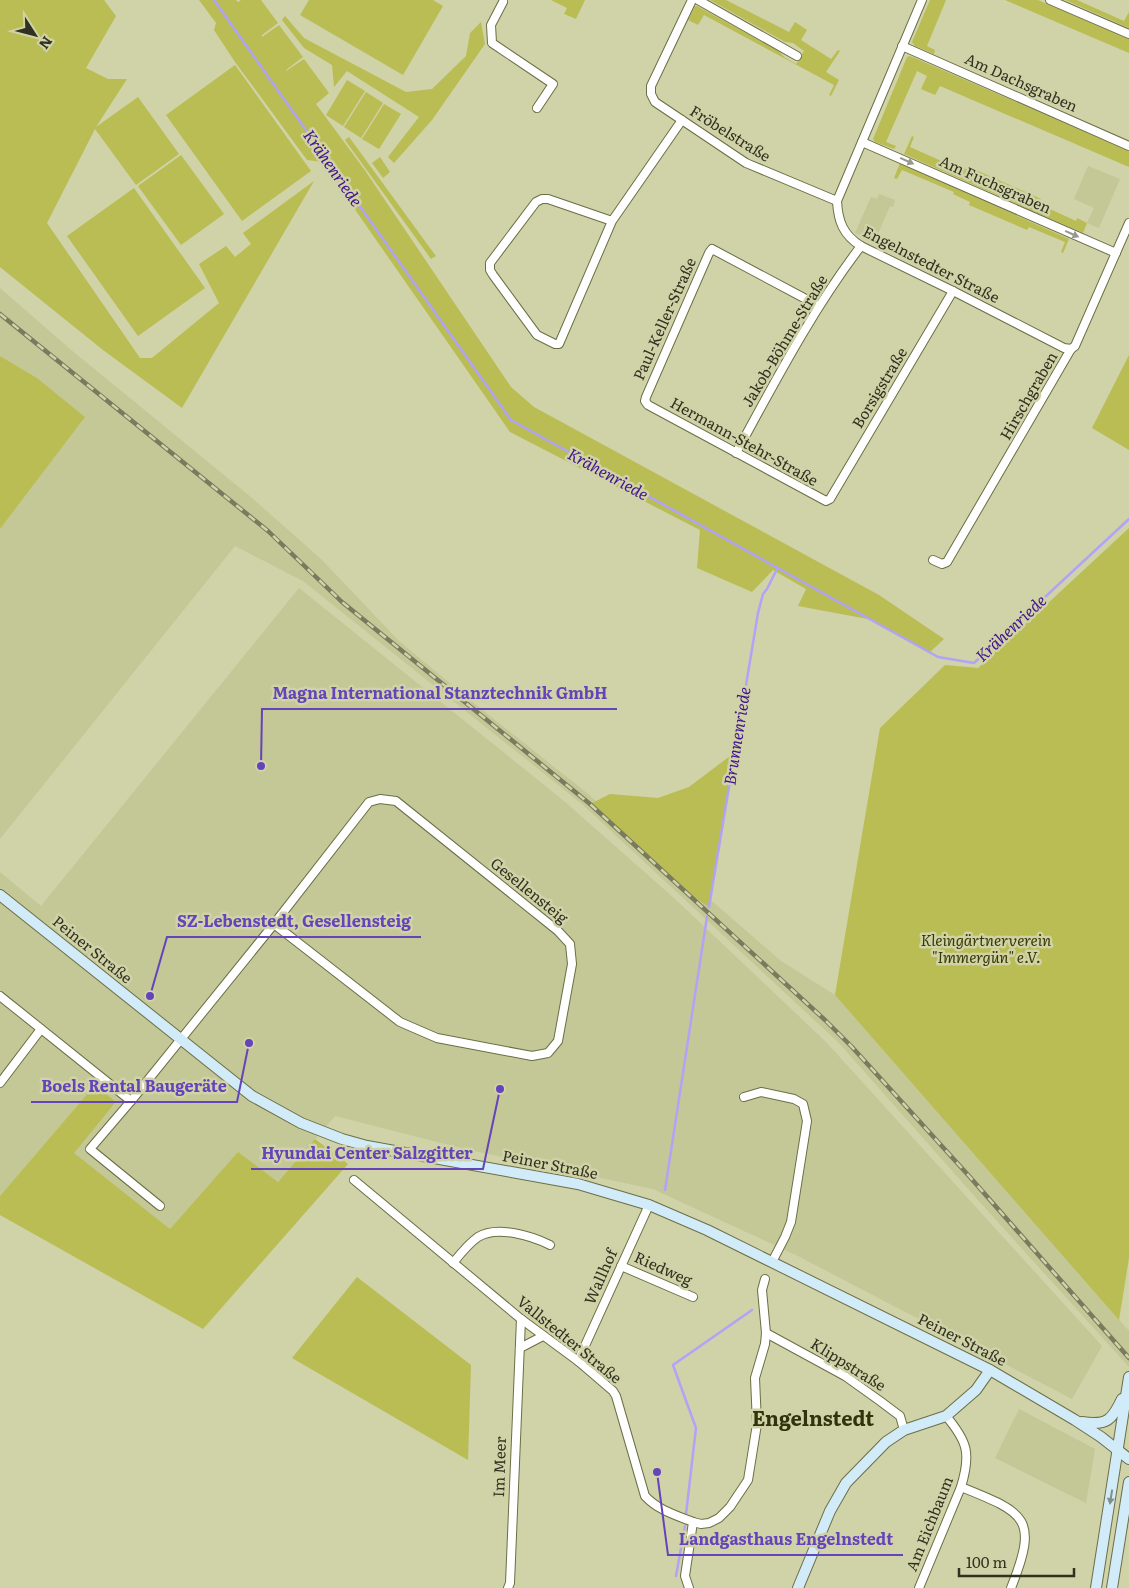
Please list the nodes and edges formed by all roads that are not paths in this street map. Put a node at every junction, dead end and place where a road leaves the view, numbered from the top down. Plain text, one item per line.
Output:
1 (692, 0) edge
2 (698, 0) edge
3 (922, 0) edge
4 (1050, 0) edge
5 (502, 1) edge
6 (1129, 34) edge
7 (902, 46) junction
8 (797, 56) dead end
9 (537, 108) dead end
10 (682, 120) junction
11 (862, 142) junction
12 (1129, 146) edge
13 (837, 201) junction
14 (612, 221) junction
15 (1129, 223) edge
16 (861, 246) junction
17 (1116, 253) junction
18 (953, 291) junction
19 (819, 306) junction
20 (1071, 349) junction
21 (645, 401) joint
22 (736, 453) junction
23 (830, 499) joint
24 (933, 560) dead end
25 (0, 895) edge
26 (274, 924) junction
27 (0, 996) edge
28 (41, 1029) junction
29 (181, 1038) junction
30 (0, 1083) edge
31 (744, 1097) dead end
32 (131, 1101) junction
33 (354, 1180) dead end
34 (649, 1204) junction
35 (160, 1206) dead end
36 (550, 1245) dead end
37 (772, 1262) junction
38 (454, 1263) junction
39 (622, 1266) junction
40 (765, 1279) dead end
41 (693, 1297) dead end
42 (521, 1319) junction
43 (766, 1333) junction
44 (543, 1336) junction
45 (520, 1348) junction
46 (578, 1361) junction
47 (990, 1370) junction
48 (1129, 1377) edge
49 (1127, 1389) junction
50 (946, 1416) junction
51 (1075, 1420) junction
52 (904, 1430) junction
53 (1118, 1449) junction
54 (1129, 1458) edge
55 (1129, 1482) edge
56 (961, 1487) junction
57 (1127, 1512) edge
58 (693, 1522) junction
59 (508, 1588) edge
60 (689, 1588) edge
61 (798, 1588) edge
62 (919, 1588) edge
63 (1011, 1588) edge
64 (1096, 1588) edge
65 (1112, 1588) edge

1 - 10 street, Fröbelstraße
2 - 8 street
3 - 7 street
4 - 6 street
5 - 9 street
7 - 11 street
7 - 12 street, Am Dachsgraben
10 - 13 street, Fröbelstraße
10 - 14 street
11 - 13 street
11 -> 17 street, Am Fuchsgraben
13 - 16 street, Engelnstedter Straße
14 - 14 street
15 - 17 street, Hirschgraben
16 - 18 street, Engelnstedter Straße
16 - 19 street, Jakob-Böhme-Straße
17 - 20 street, Hirschgraben
18 - 20 street, Engelnstedter Straße
18 - 23 street, Borsigstraße
19 - 21 street, Paul-Keller-Straße
19 - 22 street, Jakob-Böhme-Straße
20 - 24 street, Hirschgraben
21 - 22 street, Hermann-Stehr-Straße
22 - 23 street, Hermann-Stehr-Straße
25 - 29 main road, Peiner Straße
26 - 26 street, Gesellensteig
26 - 29 street, Gesellensteig
27 - 28 street
28 - 30 street
28 - 32 street
29 - 32 street, Gesellensteig
29 - 34 main road, Peiner Straße
31 - 37 street
32 - 35 street, Gesellensteig
33 - 38 street, Vallstedter Straße
34 - 37 main road, Peiner Straße
34 - 39 street, Wallhof
36 - 38 street
37 - 47 main road, Peiner Straße
38 - 42 street, Vallstedter Straße
39 - 41 street, Riedweg
39 - 46 street, Wallhof
40 - 43 street
42 - 44 street, Vallstedter Straße
42 - 45 street, Im Meer
43 - 52 street, Klippstraße
43 - 58 street
44 - 45 street
44 - 46 street, Vallstedter Straße
45 - 59 street, Im Meer
46 - 58 street, Vallstedter Straße
47 - 50 main road
47 - 51 main road, Peiner Straße
48 - 49 main road
49 - 51 main road
49 - 53 main road
50 - 52 main road
50 - 56 street, Am Eichbaum
51 - 53 main road, Peiner Straße
52 - 61 main road
53 - 54 main road, Peiner Straße
53 -> 64 main road
55 - 57 main road
56 - 62 street, Am Eichbaum
56 - 63 street
57 - 65 main road
58 - 60 street

